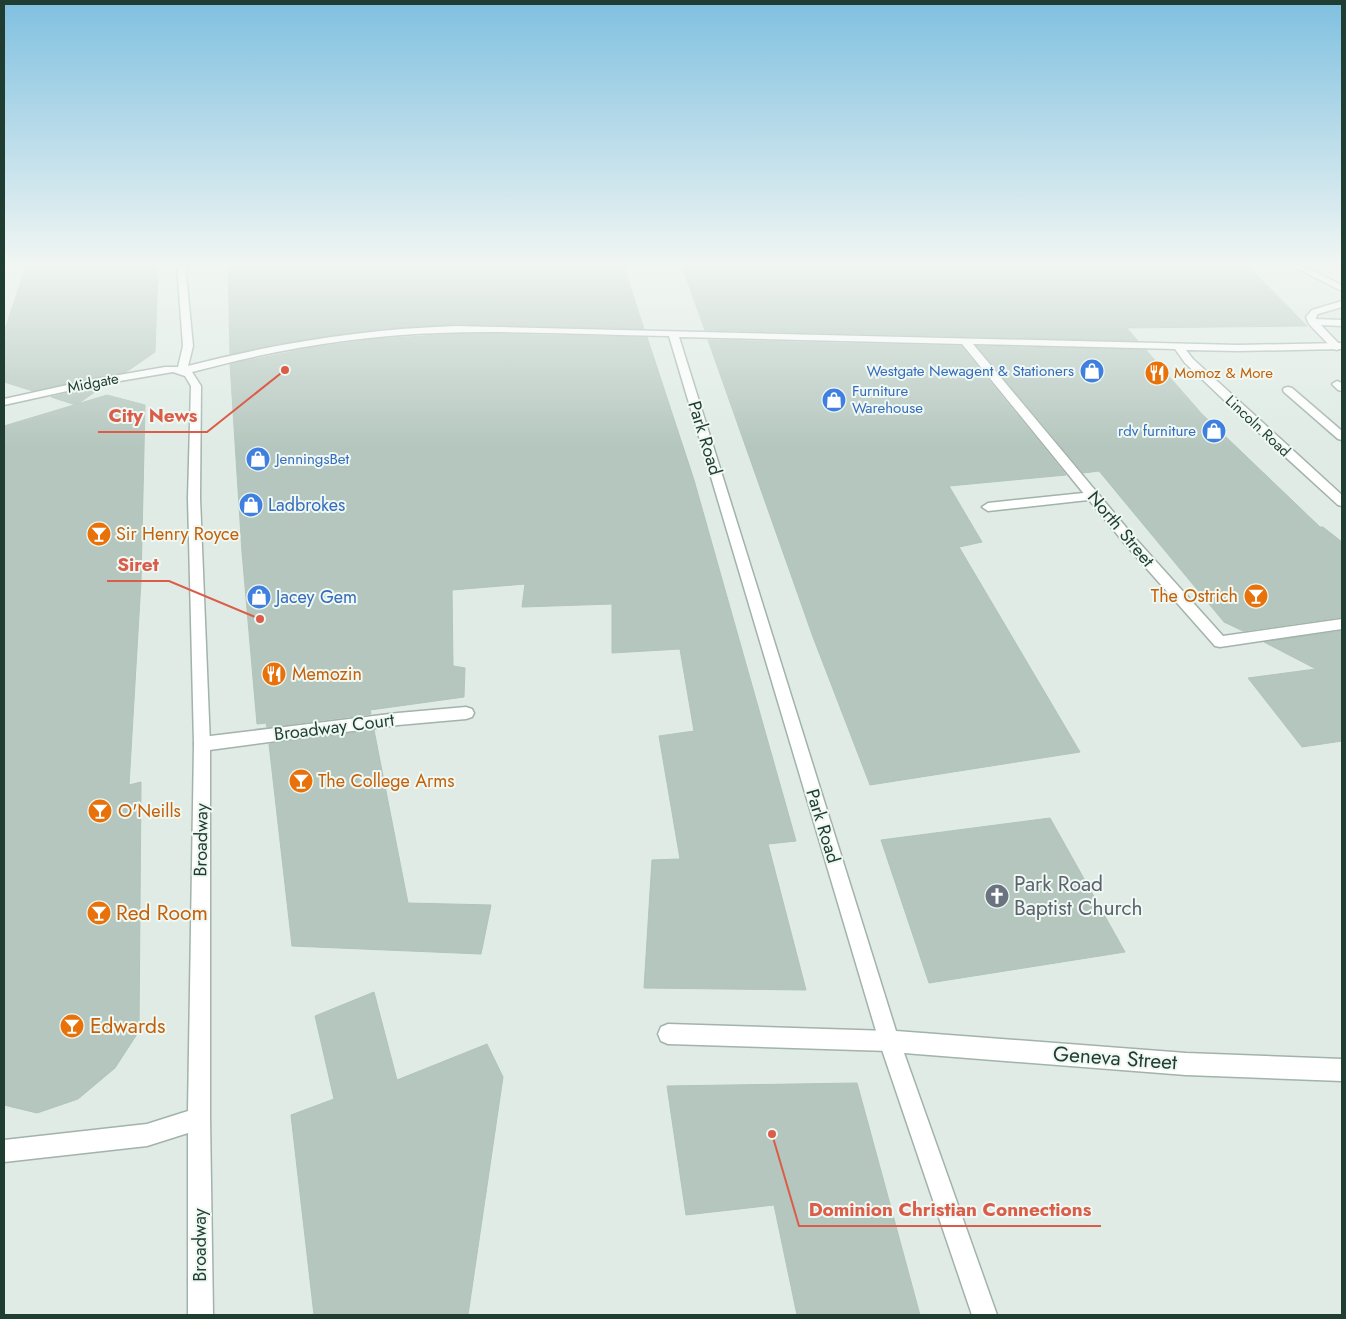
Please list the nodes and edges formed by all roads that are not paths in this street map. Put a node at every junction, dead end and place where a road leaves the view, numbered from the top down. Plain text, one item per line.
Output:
1 (186, 326) edge
2 (1316, 326) edge
3 (673, 332) junction
4 (965, 341) junction
5 (1178, 346) junction
6 (1340, 347) edge
7 (182, 371) junction
8 (1288, 390) dead end
9 (4, 402) edge
10 (1342, 437) edge
11 (1093, 496) junction
12 (1342, 502) edge
13 (988, 507) dead end
14 (1342, 624) edge
15 (466, 713) dead end
16 (202, 744) junction
17 (668, 1034) dead end
18 (888, 1040) junction
19 (1342, 1070) edge
20 (199, 1118) junction
21 (4, 1151) edge
22 (200, 1315) edge
23 (984, 1315) edge

1 - 7 street
2 - 6 street
3 - 4 street, Midgate
3 - 7 street, Midgate
3 - 18 street, Park Road
4 - 5 street, Midgate
4 - 11 street, North Street
5 - 6 street, Midgate
5 - 12 street, Lincoln Road
7 - 9 street, Midgate
7 - 16 street, Broadway
8 - 10 street
11 - 13 street
11 - 14 street, North Street
15 - 16 street, Broadway Court
16 - 20 street, Broadway
17 - 18 street, Geneva Street
18 - 19 street, Geneva Street
18 - 23 street, Park Road
20 - 21 street
20 - 22 street, Broadway

